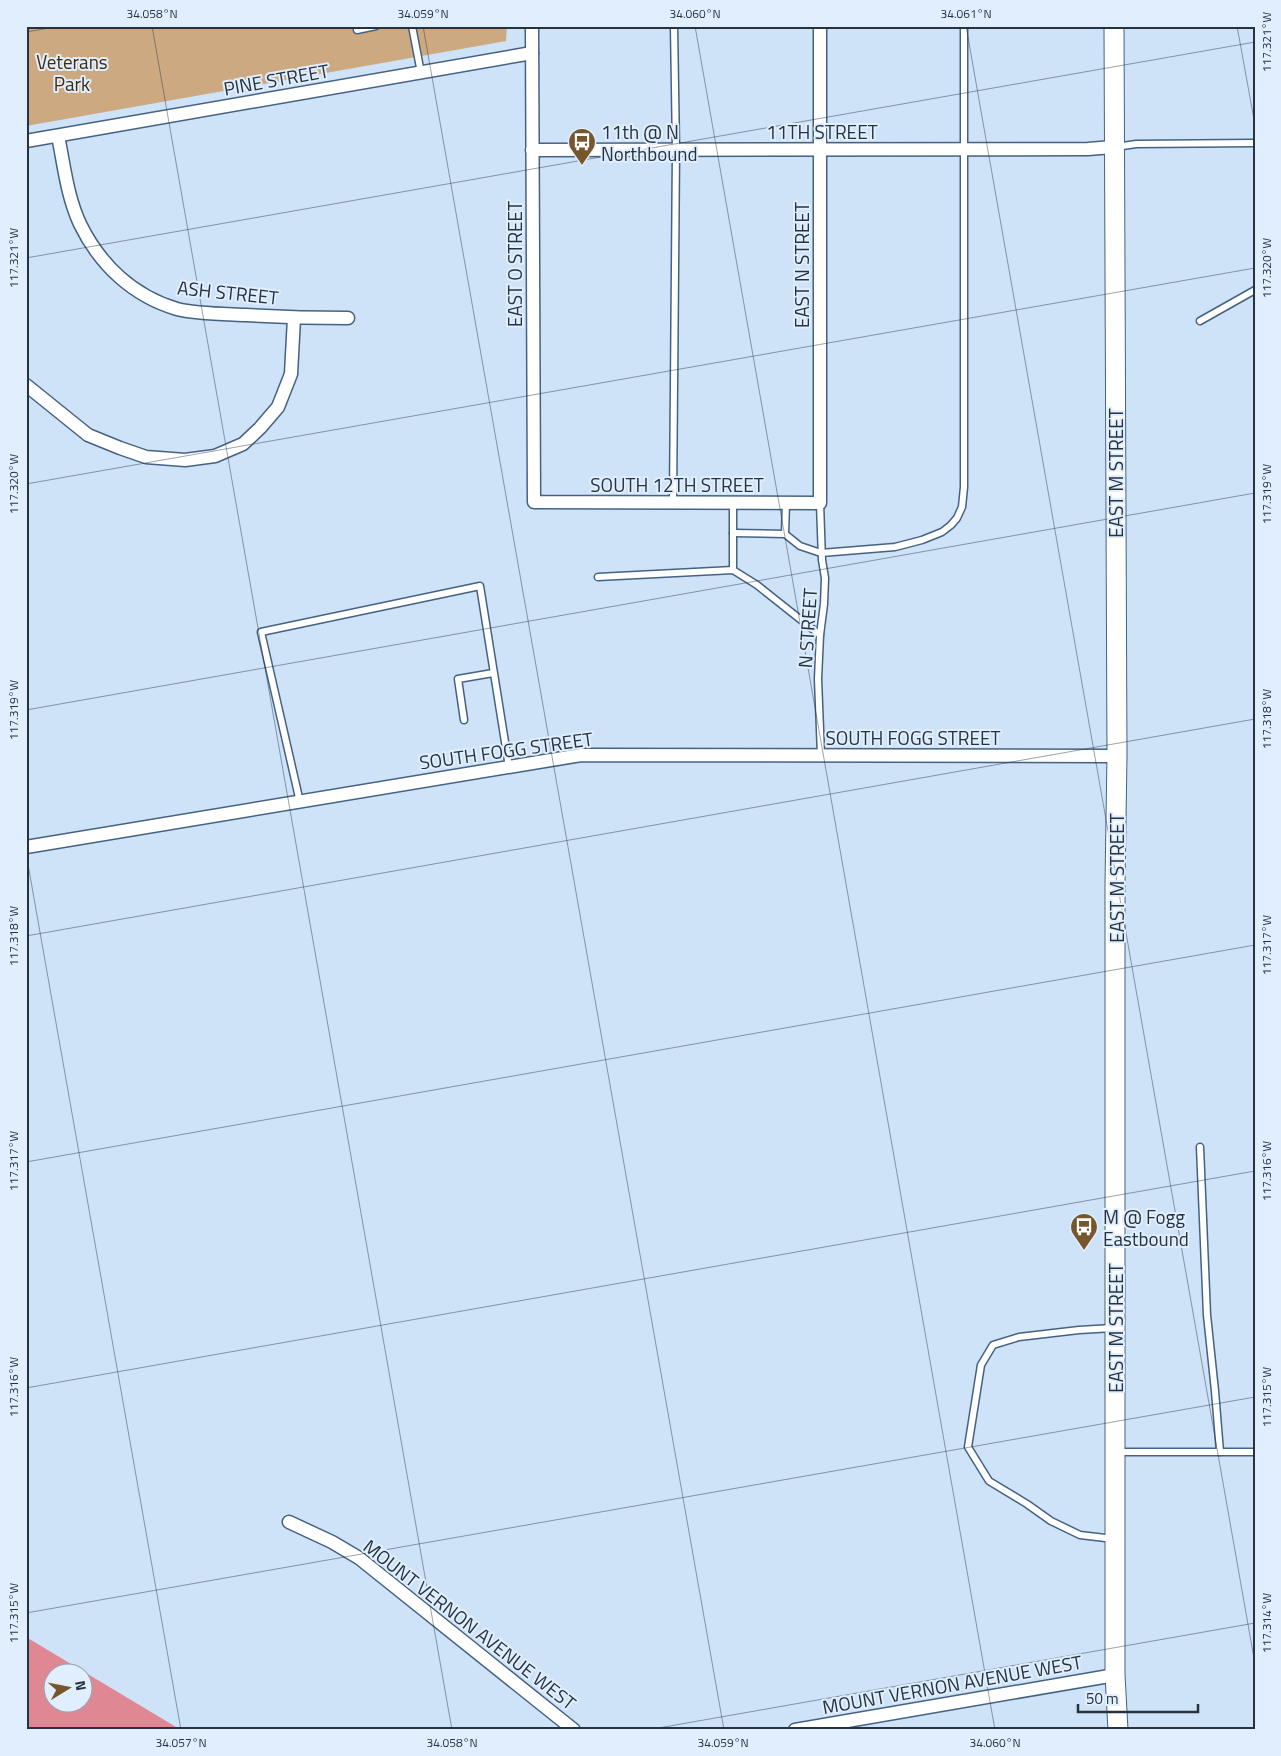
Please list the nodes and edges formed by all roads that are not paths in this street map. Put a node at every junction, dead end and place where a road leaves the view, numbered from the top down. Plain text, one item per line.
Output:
1 (376, 26) edge
2 (412, 26) edge
3 (532, 26) edge
4 (674, 26) edge
5 (820, 26) edge
6 (964, 26) edge
7 (1114, 26) edge
8 (357, 30) dead end
9 (532, 53) junction
10 (421, 73) junction
11 (58, 136) junction
12 (26, 141) edge
13 (1255, 143) edge
14 (1113, 147) junction
15 (964, 149) junction
16 (532, 150) junction
17 (676, 150) junction
18 (819, 150) junction
19 (1255, 290) edge
20 (294, 318) junction
21 (348, 318) dead end
22 (1200, 321) dead end
23 (26, 385) edge
24 (534, 502) joint
25 (673, 503) junction
26 (733, 503) junction
27 (786, 503) junction
28 (820, 503) junction
29 (733, 533) junction
30 (786, 534) junction
31 (821, 553) junction
32 (734, 570) junction
33 (598, 577) dead end
34 (820, 635) junction
35 (493, 673) junction
36 (464, 720) dead end
37 (821, 755) junction
38 (1117, 756) junction
39 (509, 767) junction
40 (300, 802) junction
41 (26, 847) edge
42 (1200, 1146) dead end
43 (1115, 1328) junction
44 (1115, 1452) junction
45 (1220, 1452) junction
46 (1255, 1452) edge
47 (289, 1522) dead end
48 (1116, 1539) junction
49 (1115, 1676) junction
50 (574, 1730) edge
51 (795, 1730) edge
52 (1118, 1730) edge

1 - 8 lane
2 - 10 lane
3 - 9 street, EAST O STREET
4 - 17 lane
5 - 18 street, EAST N STREET
6 - 15 lane
7 - 14 street, EAST M STREET
9 - 10 street, PINE STREET
9 - 16 street, EAST O STREET
10 - 11 street, PINE STREET
11 - 12 street, PINE STREET
11 - 20 street, ASH STREET
13 - 14 lane
14 - 15 street, 11TH STREET
14 - 38 street, EAST M STREET
15 - 18 street, 11TH STREET
15 - 31 lane
16 - 17 street, 11TH STREET
16 - 24 street, EAST O STREET
17 - 18 street, 11TH STREET
17 - 25 lane
18 - 28 street, EAST N STREET
19 - 22 lane
20 - 21 street, ASH STREET
20 - 23 street
24 - 25 street, SOUTH 12TH STREET
25 - 26 street, SOUTH 12TH STREET
26 - 27 street, SOUTH 12TH STREET
26 - 29 lane
27 - 28 street, SOUTH 12TH STREET
27 - 30 lane
28 - 31 lane, N STREET
29 - 30 lane
29 - 32 lane
30 - 31 lane
31 - 34 lane, N STREET
32 - 33 lane
32 - 34 lane
34 - 37 lane, N STREET
35 - 36 lane
35 - 39 lane
35 - 40 lane
37 - 38 street, SOUTH FOGG STREET
37 - 39 street, SOUTH FOGG STREET
38 - 43 street, EAST M STREET
39 - 40 street, SOUTH FOGG STREET
40 - 41 street, SOUTH FOGG STREET
42 - 45 lane
43 - 44 street, EAST M STREET
43 - 48 lane
44 - 45 lane
44 - 48 street, EAST M STREET
45 - 46 lane
47 - 50 street, MOUNT VERNON AVENUE WEST
48 - 49 street, EAST M STREET
49 - 51 street, MOUNT VERNON AVENUE WEST
49 - 52 street, EAST M STREET

